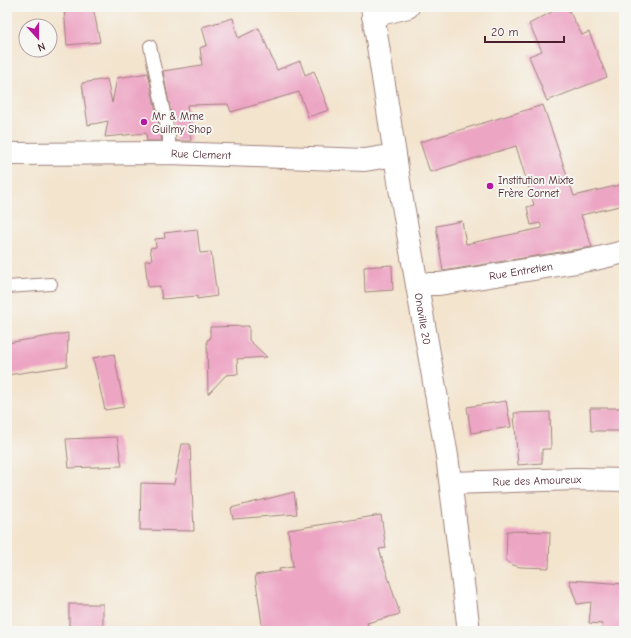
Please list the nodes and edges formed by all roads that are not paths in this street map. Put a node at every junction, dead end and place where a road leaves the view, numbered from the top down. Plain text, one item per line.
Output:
1 (408, 7) edge
2 (372, 12) edge
3 (150, 46) dead end
4 (169, 153) junction
5 (7, 154) edge
6 (395, 155) junction
7 (624, 252) edge
8 (50, 284) dead end
9 (417, 284) junction
10 (7, 287) edge
11 (624, 480) edge
12 (451, 483) junction
13 (469, 631) edge

1 - 2 street
2 - 6 street, Onaville 20
3 - 4 lane
4 - 5 street, Rue Clement
4 - 6 street, Rue Clement
6 - 9 street, Onaville 20
7 - 9 street, Rue Entretien
8 - 10 lane
9 - 12 street, Onaville 20
11 - 12 street, Rue des Amoureux
12 - 13 street, Onaville 20

